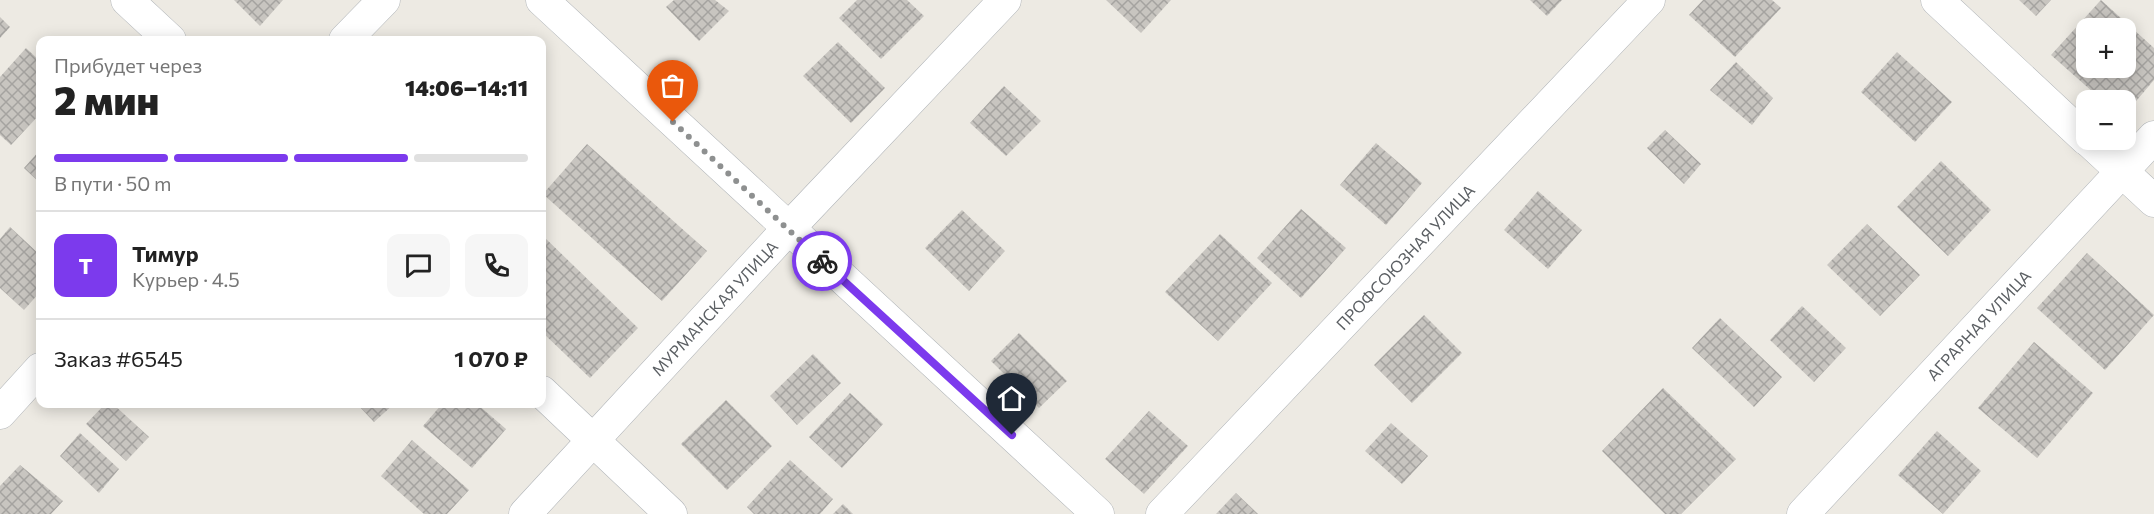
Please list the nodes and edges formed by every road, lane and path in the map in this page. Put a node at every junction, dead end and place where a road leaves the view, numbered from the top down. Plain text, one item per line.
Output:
1 (127, 0) edge
2 (384, 0) edge
3 (542, 0) edge
4 (1005, 0) edge
5 (1649, 0) edge
6 (1937, 0) edge
7 (166, 36) edge
8 (349, 36) edge
9 (2076, 129) edge
10 (2154, 137) edge
11 (2099, 150) edge
12 (2122, 171) junction
13 (2154, 201) edge
14 (788, 229) junction
15 (36, 373) edge
16 (546, 396) edge
17 (0, 413) edge
18 (593, 441) junction
19 (525, 514) edge
20 (671, 514) edge
21 (1098, 514) edge
22 (1162, 514) edge
23 (1803, 514) edge

1 - 7 street
2 - 8 street
3 - 14 street
4 - 14 street, МУРМАНСКАЯ УЛИЦА
5 - 22 street, ПРОФСОЮЗНАЯ УЛИЦА
6 - 9 street
10 - 12 street, АГРАРНАЯ УЛИЦА
11 - 12 street
12 - 13 street
12 - 23 street, АГРАРНАЯ УЛИЦА
14 - 18 street, МУРМАНСКАЯ УЛИЦА
14 - 21 street
15 - 17 street
16 - 18 street
18 - 19 street, МУРМАНСКАЯ УЛИЦА
18 - 20 street

